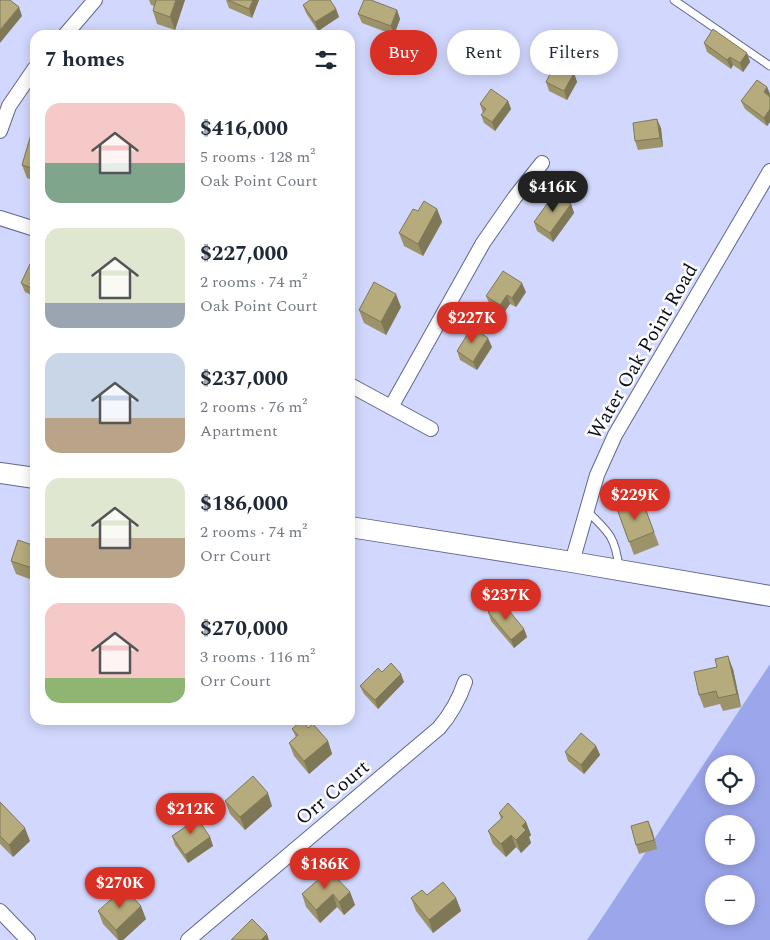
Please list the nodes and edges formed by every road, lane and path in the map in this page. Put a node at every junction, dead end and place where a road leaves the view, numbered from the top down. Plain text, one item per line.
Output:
1 (95, 0) edge
2 (674, 0) edge
3 (69, 30) edge
4 (770, 66) edge
5 (30, 75) edge
6 (0, 130) edge
7 (542, 163) dead end
8 (770, 172) edge
9 (0, 218) edge
10 (30, 227) edge
11 (355, 388) edge
12 (391, 407) junction
13 (431, 428) dead end
14 (0, 473) edge
15 (30, 477) edge
16 (587, 511) junction
17 (355, 528) edge
18 (572, 562) junction
19 (619, 570) junction
20 (770, 596) edge
21 (465, 682) dead end
22 (0, 911) edge
23 (28, 940) edge
24 (188, 940) edge

1 - 3 street
2 - 4 lane
5 - 6 street
7 - 12 street
8 - 16 street, Water Oak Point Road
9 - 10 street
11 - 12 street
12 - 13 street
14 - 15 main road
16 - 18 street, Water Oak Point Road
16 - 19 lane
17 - 18 main road
18 - 19 main road
19 - 20 main road
21 - 24 street, Orr Court
22 - 23 street

